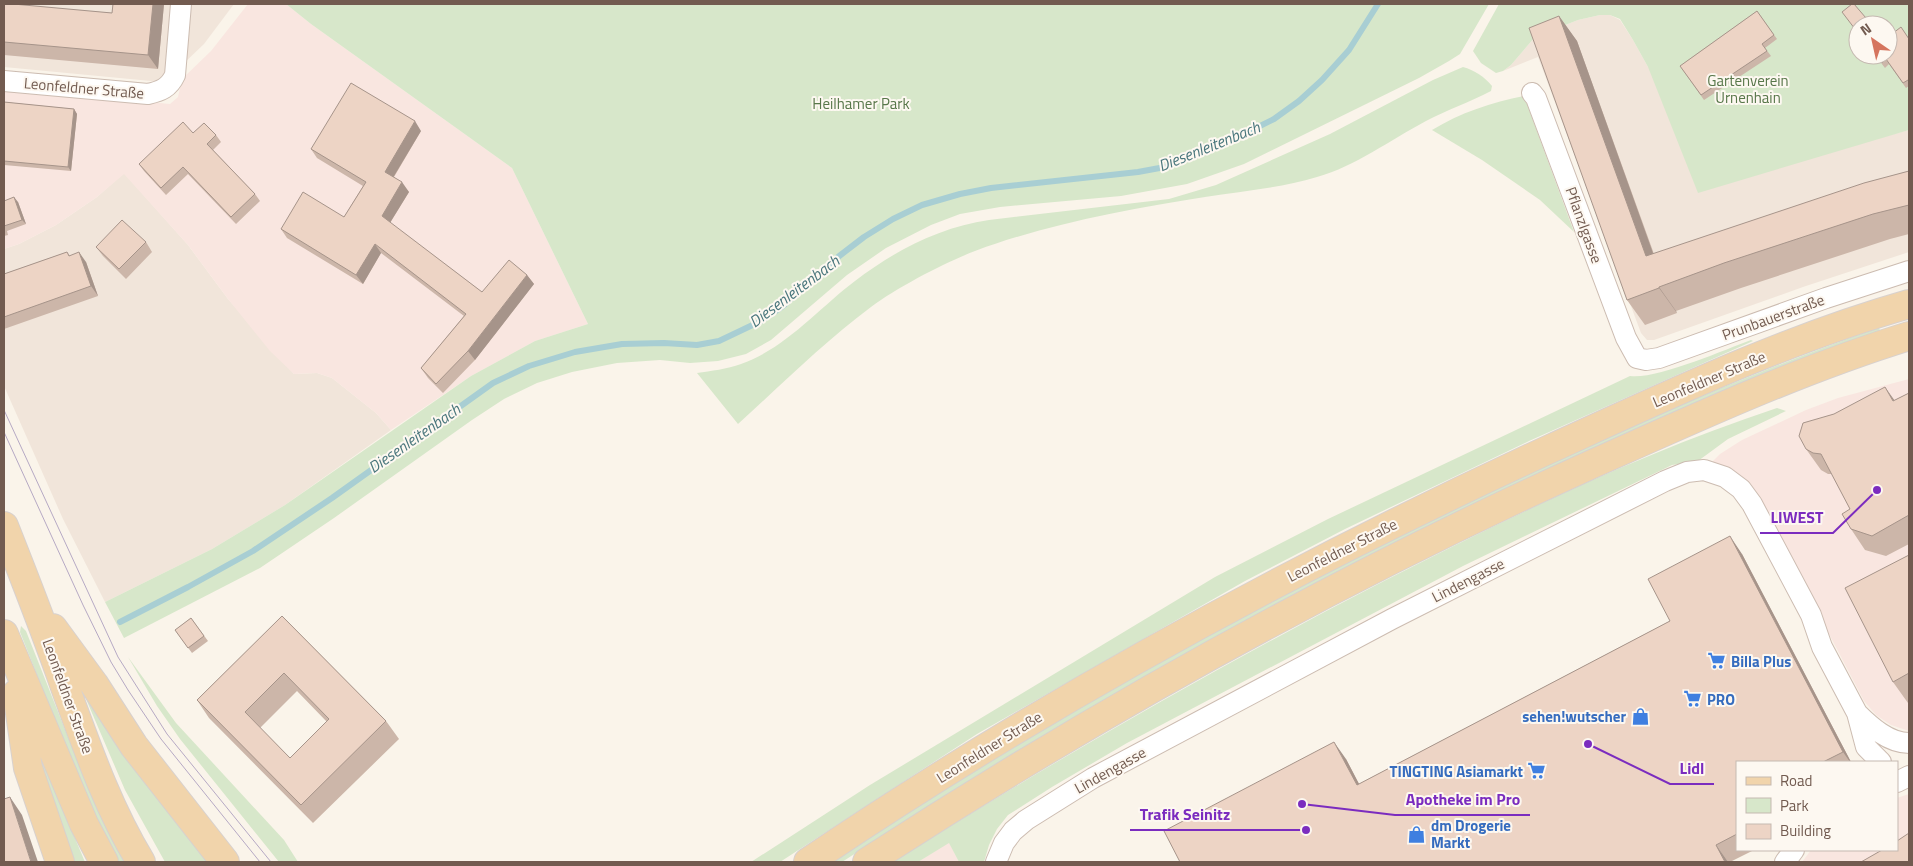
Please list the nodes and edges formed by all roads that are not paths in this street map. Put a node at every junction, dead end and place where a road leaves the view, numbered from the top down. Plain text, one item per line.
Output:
1 (182, 4) edge
2 (4, 81) edge
3 (1532, 93) dead end
4 (1909, 271) edge
5 (1909, 304) edge
6 (1909, 336) edge
7 (1637, 358) joint
8 (4, 526) edge
9 (35, 603) junction
10 (7, 641) edge
11 (1857, 713) junction
12 (1909, 743) edge
13 (1909, 751) edge
14 (1880, 761) edge
15 (1892, 761) edge
16 (1793, 851) edge
17 (60, 862) edge
18 (104, 862) edge
19 (141, 862) edge
20 (225, 862) edge
21 (808, 862) edge
22 (867, 862) edge
23 (996, 862) edge
24 (1785, 862) edge

1 - 2 street, Leonfeldner Straße
3 - 7 street, Pflanzlgasse
4 - 7 street, Prunbauerstraße
5 - 21 main road, Leonfeldner Straße
6 - 22 main road, Leonfeldner Straße
8 - 9 main road, Leonfeldner Straße
9 - 19 main road, Leonfeldner Straße
9 - 20 main road
10 - 17 main road
10 - 18 main road
11 - 12 street, Lindengasse
11 - 14 street, Lindengasse
11 - 23 street, Lindengasse
13 - 15 street
16 - 24 street

